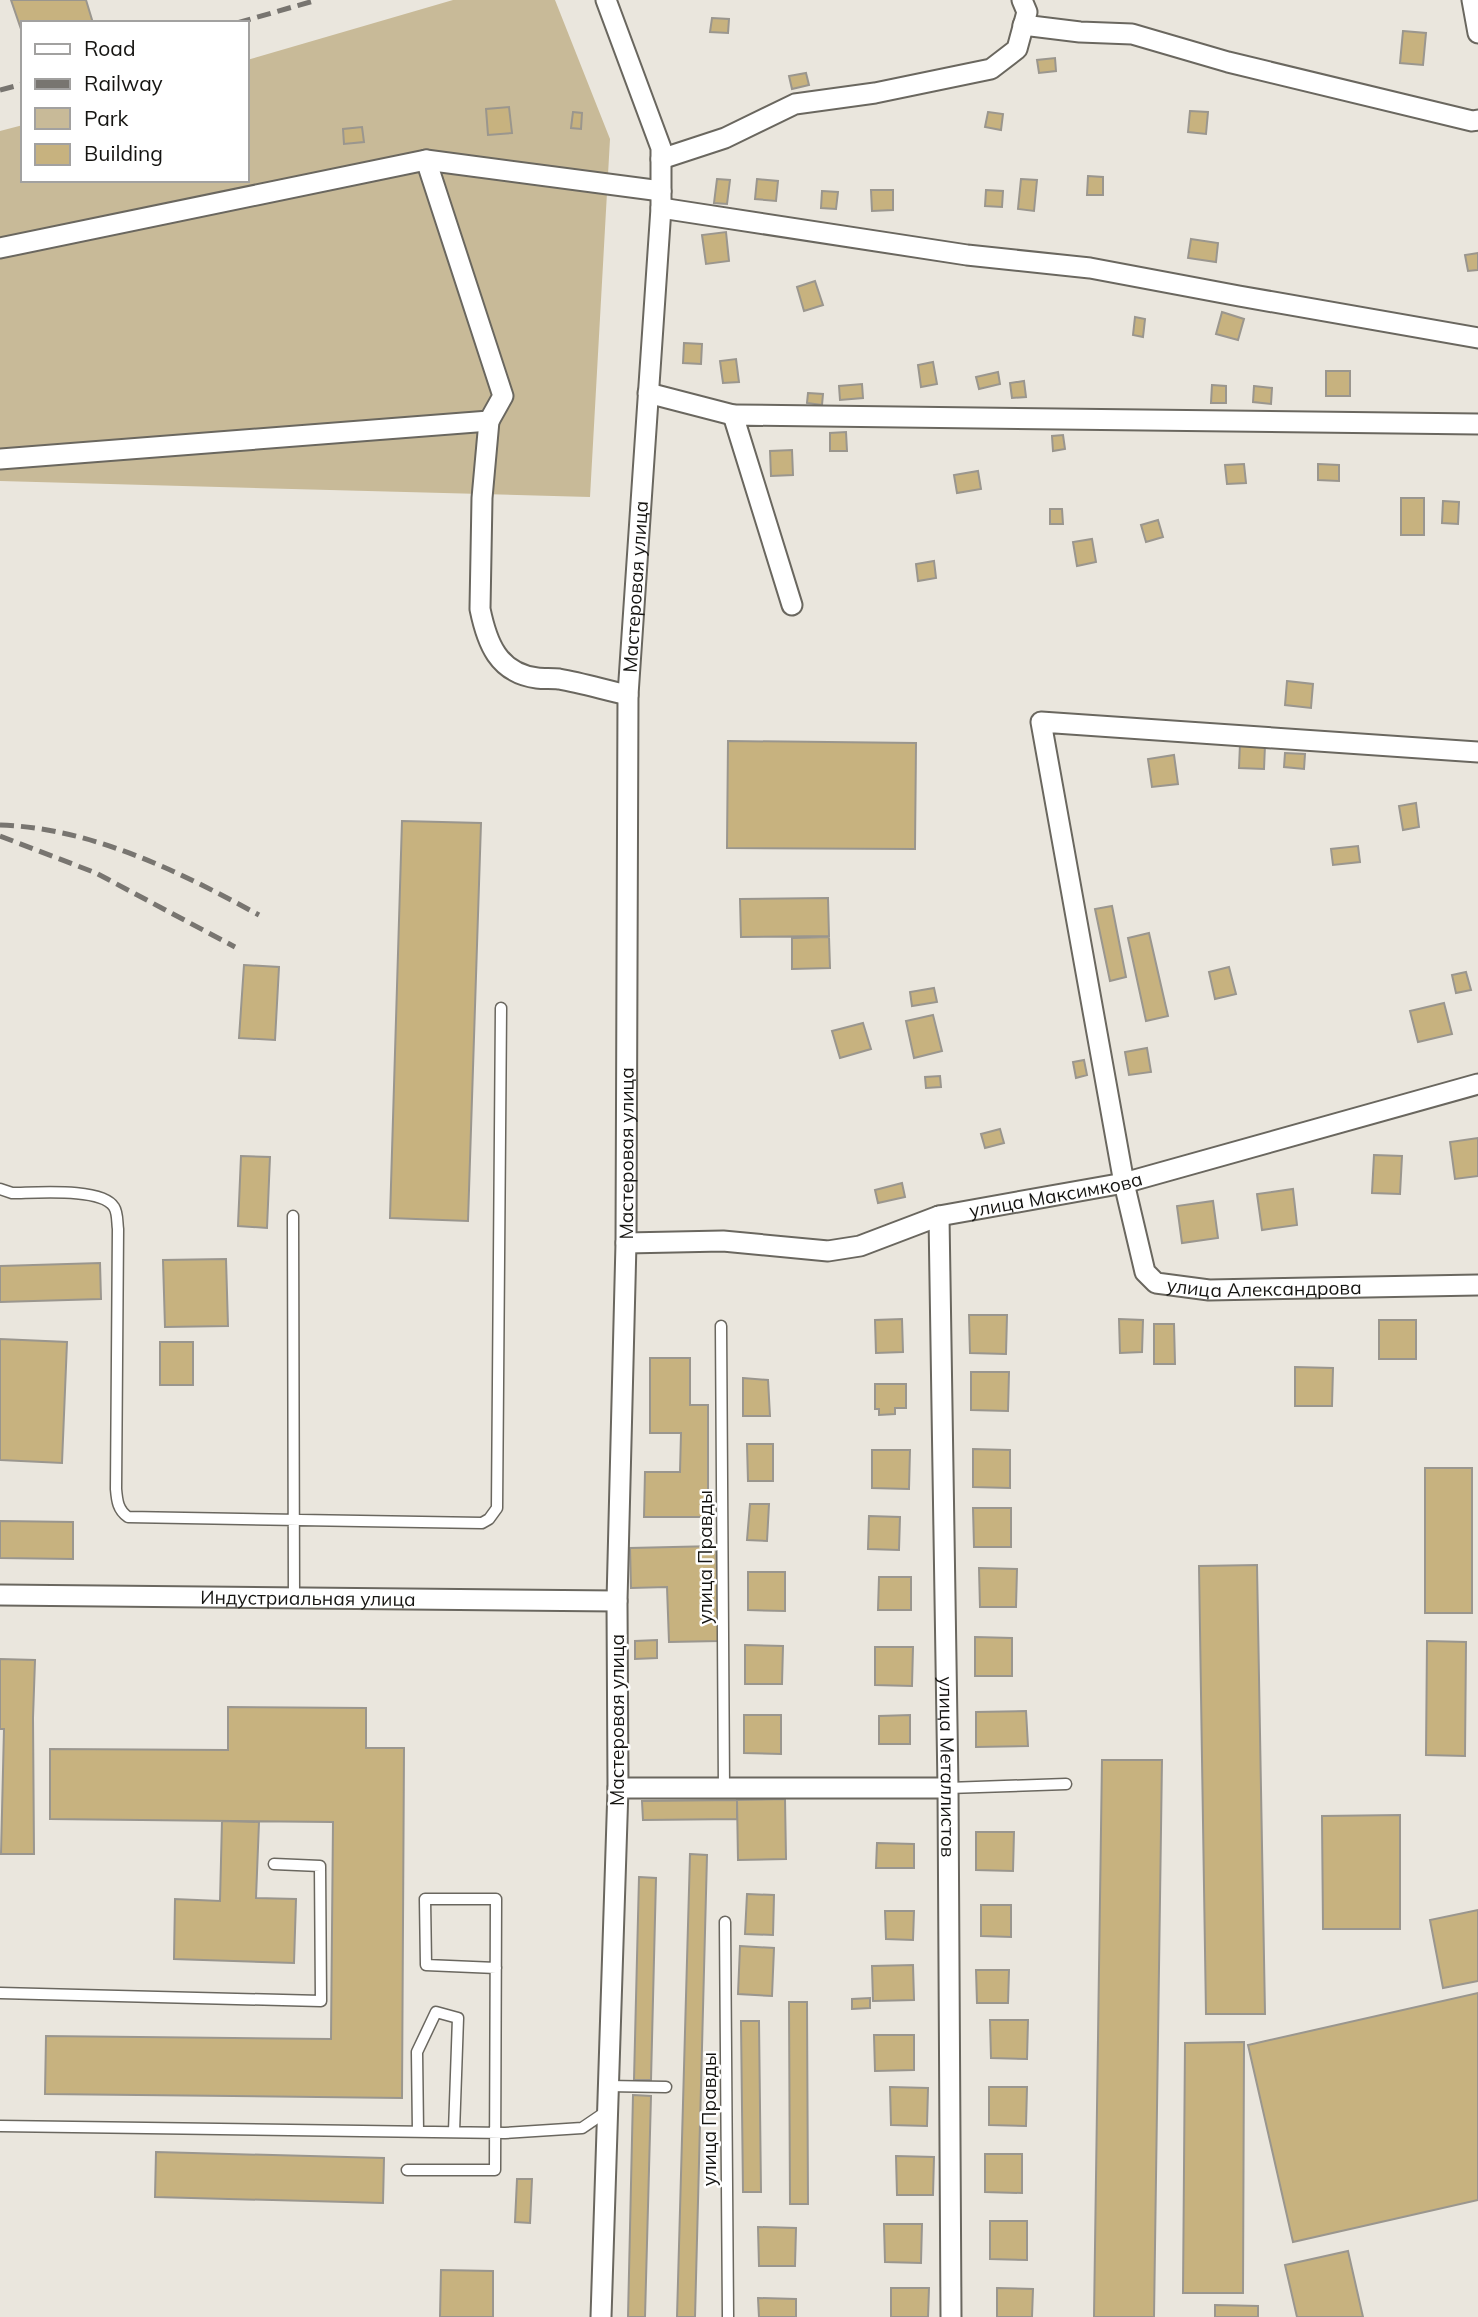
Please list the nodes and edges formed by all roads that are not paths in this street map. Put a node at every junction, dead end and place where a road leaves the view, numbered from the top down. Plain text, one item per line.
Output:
1 (607, 0) edge
2 (1022, 0) edge
3 (1472, 0) edge
4 (1023, 25) junction
5 (1478, 33) edge
6 (1478, 120) edge
7 (661, 159) junction
8 (426, 160) junction
9 (661, 200) junction
10 (0, 248) edge
11 (1478, 338) edge
12 (648, 393) junction
13 (733, 415) junction
14 (489, 421) junction
15 (1478, 424) edge
16 (0, 459) edge
17 (792, 605) dead end
18 (628, 695) junction
19 (1478, 751) edge
20 (501, 1008) dead end
21 (1478, 1084) edge
22 (1124, 1183) junction
23 (0, 1189) edge
24 (293, 1216) dead end
25 (939, 1216) junction
26 (626, 1242) junction
27 (1478, 1285) edge
28 (721, 1326) dead end
29 (294, 1521) junction
30 (0, 1595) edge
31 (294, 1598) junction
32 (617, 1601) junction
33 (1066, 1784) dead end
34 (618, 1788) junction
35 (947, 1788) junction
36 (724, 1789) junction
37 (274, 1864) dead end
38 (725, 1922) dead end
39 (496, 1968) junction
40 (0, 1993) edge
41 (608, 2086) junction
42 (666, 2087) dead end
43 (608, 2111) junction
44 (0, 2126) edge
45 (418, 2132) junction
46 (454, 2133) junction
47 (495, 2133) junction
48 (407, 2170) dead end
49 (601, 2317) edge
50 (727, 2317) edge
51 (951, 2317) edge

1 - 7 street, Мастеровая улица
2 - 4 street
3 - 5 street
4 - 6 street
4 - 7 street
7 - 9 street, Мастеровая улица
8 - 9 street
8 - 10 street
8 - 14 street
9 - 11 street
9 - 12 street, Мастеровая улица
12 - 13 street
12 - 18 street, Мастеровая улица
13 - 15 street
13 - 17 street
14 - 16 street
14 - 18 street
18 - 26 street, Мастеровая улица
19 - 22 street, улица Александрова
20 - 29 lane
21 - 22 street, улица Максимкова
22 - 25 street, улица Максимкова
22 - 27 street, улица Александрова
23 - 29 lane
24 - 29 lane
25 - 26 street, улица Максимкова
25 - 35 street, улица Металлистов
26 - 32 street, Мастеровая улица
28 - 36 lane, улица Правды
29 - 31 lane
30 - 31 street, Индустриальная улица
31 - 32 street, Индустриальная улица
32 - 34 street, Мастеровая улица
33 - 35 lane
34 - 36 street
34 - 41 street, Мастеровая улица
35 - 36 street
35 - 51 street, улица Металлистов
37 - 40 lane
38 - 50 lane, улица Правды
39 - 39 lane
39 - 47 lane
41 - 42 lane
41 - 43 street, Мастеровая улица
43 - 47 lane
43 - 49 street, Мастеровая улица
44 - 45 lane
45 - 46 lane
45 - 46 lane
46 - 47 lane
47 - 48 lane

